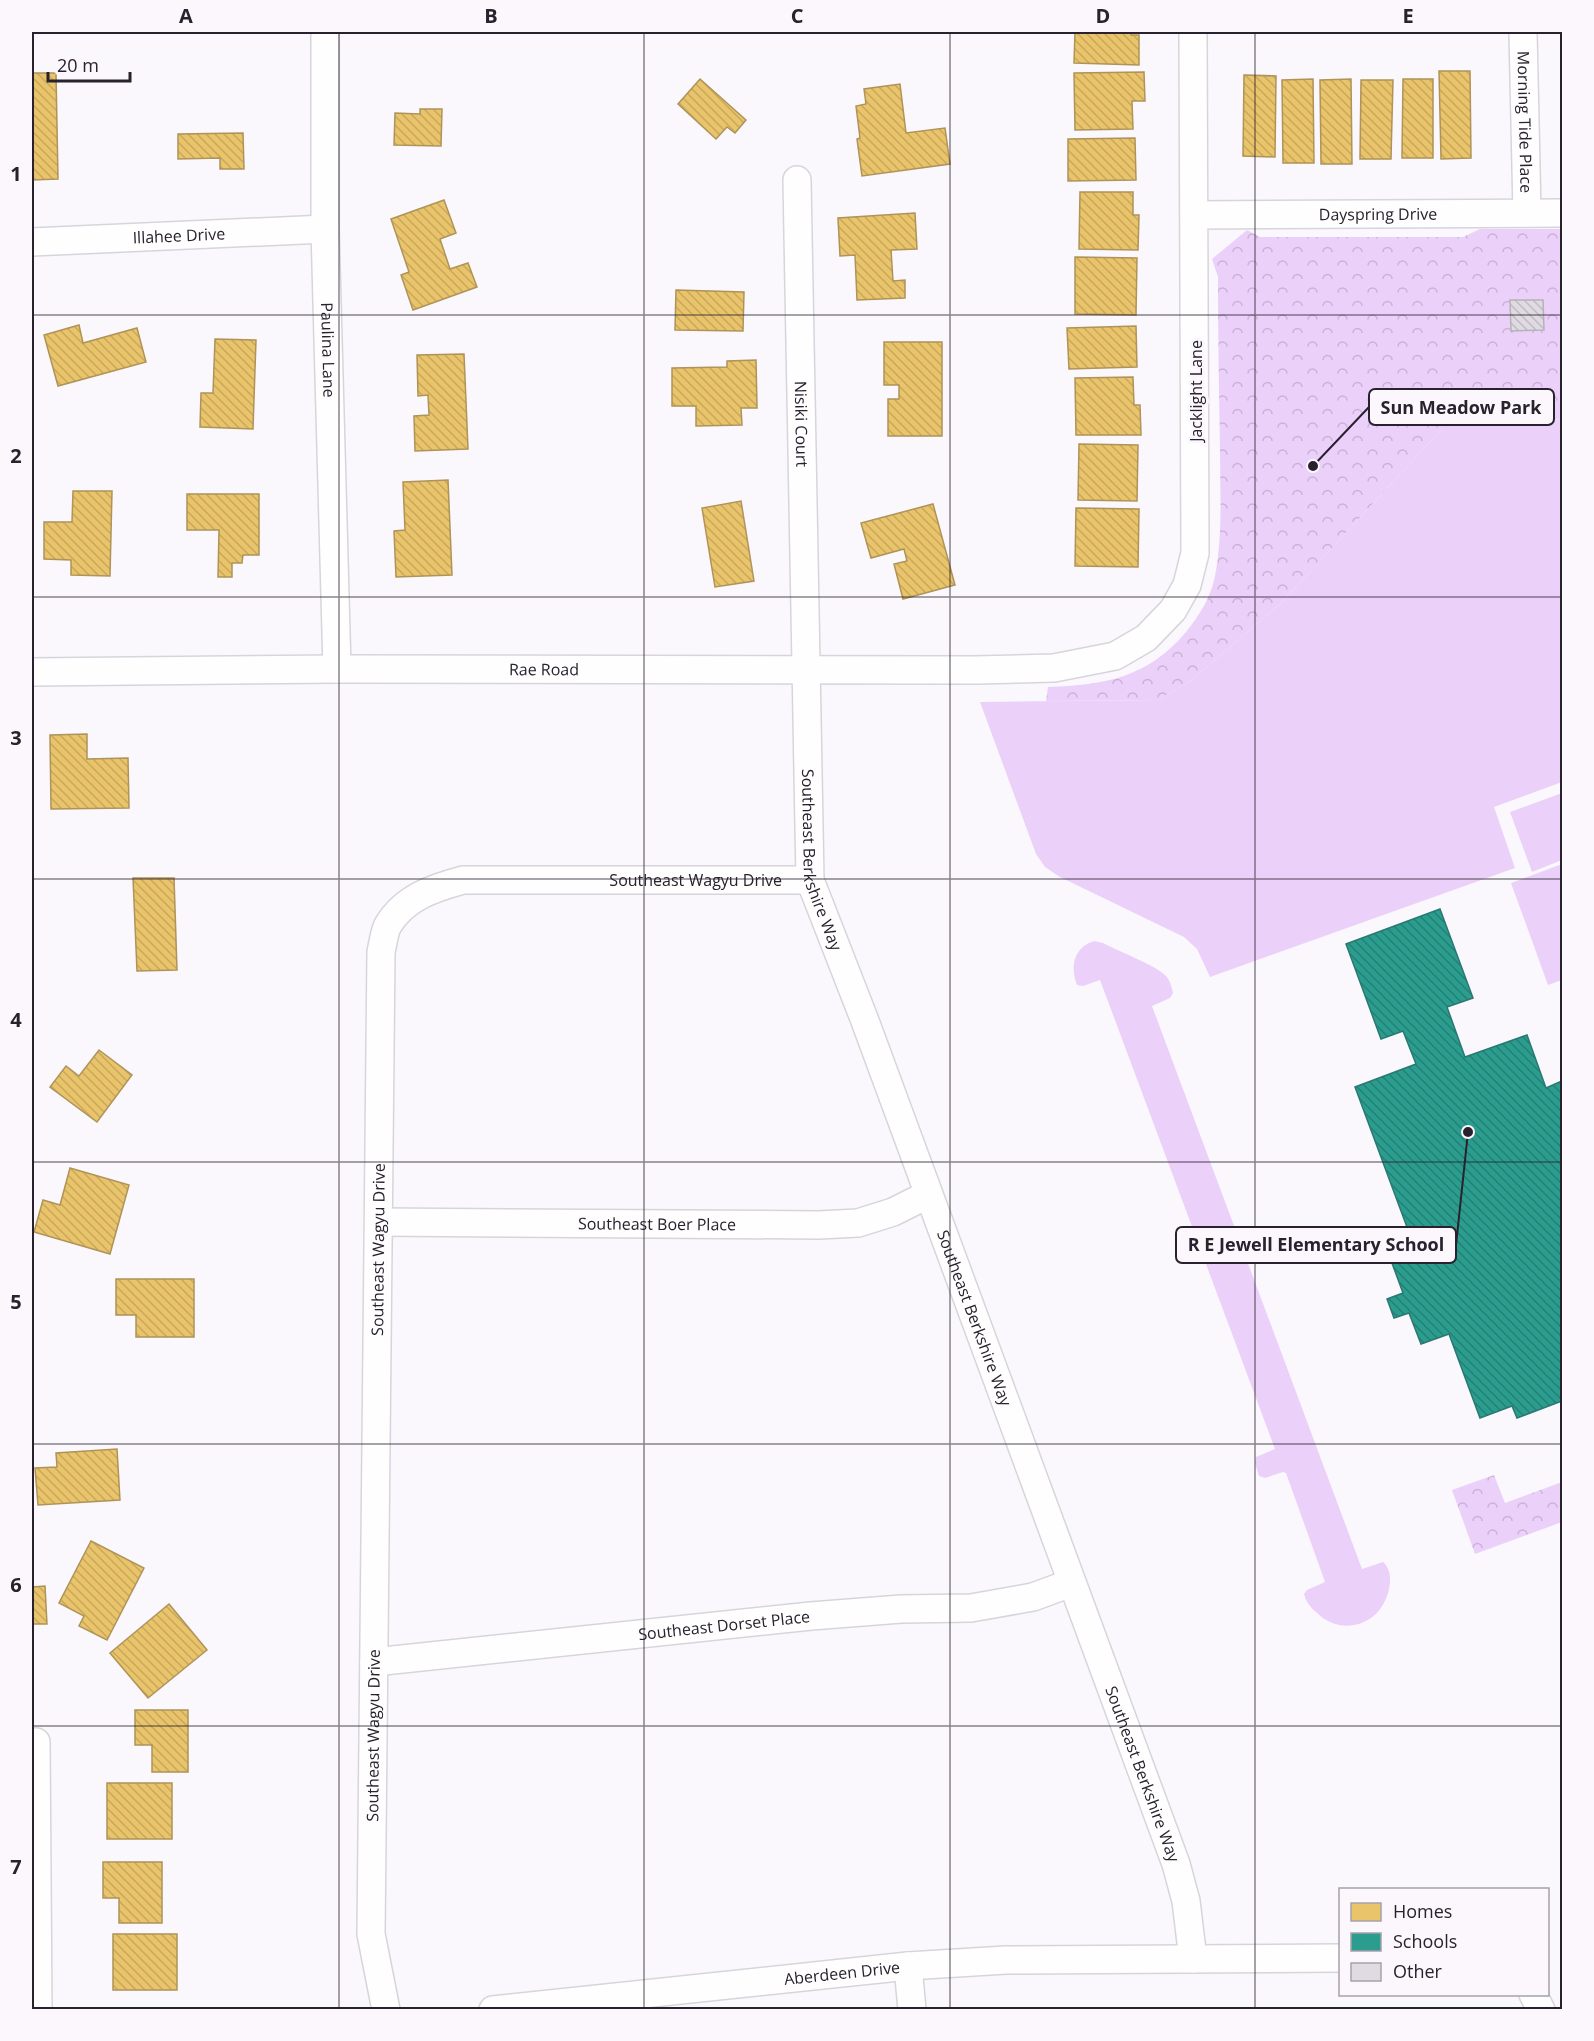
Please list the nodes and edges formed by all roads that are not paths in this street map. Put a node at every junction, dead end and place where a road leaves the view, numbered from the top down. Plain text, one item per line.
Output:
1 (325, 32) edge
2 (1192, 32) edge
3 (1523, 32) edge
4 (797, 180) dead end
5 (1527, 213) junction
6 (1563, 213) edge
7 (1195, 215) junction
8 (325, 229) junction
9 (32, 242) edge
10 (1054, 668) joint
11 (337, 669) junction
12 (806, 670) junction
13 (32, 672) edge
14 (810, 880) junction
15 (927, 1195) junction
16 (379, 1222) junction
17 (1071, 1583) junction
18 (374, 1662) junction
19 (32, 1742) edge
20 (1339, 1958) edge
21 (1193, 1959) junction
22 (908, 1966) junction
23 (1534, 1996) edge
24 (38, 2010) edge
25 (387, 2010) edge
26 (493, 2010) edge
27 (912, 2010) edge
28 (1541, 2010) edge

1 - 8 street, Paulina Lane
2 - 7 street, Jacklight Lane
3 - 5 street, Morning Tide Place
4 - 12 street, Nisiki Court
5 - 6 street, Dayspring Drive
5 - 7 street, Dayspring Drive
7 - 10 street, Jacklight Lane
8 - 9 street, Illahee Drive
8 - 11 street, Paulina Lane
10 - 12 street, Rae Road
11 - 12 street, Rae Road
11 - 13 street, Rae Road
12 - 14 street, Southeast Berkshire Way
14 - 15 street, Southeast Berkshire Way
14 - 16 street, Southeast Wagyu Drive
15 - 16 street, Southeast Boer Place
15 - 17 street, Southeast Berkshire Way
16 - 18 street, Southeast Wagyu Drive
17 - 18 street, Southeast Dorset Place
17 - 21 street, Southeast Berkshire Way
18 - 25 street, Southeast Wagyu Drive
19 - 24 street
20 - 21 street, Aberdeen Drive
21 - 22 street, Aberdeen Drive
22 - 26 street, Aberdeen Drive
22 - 27 street
23 - 28 street

